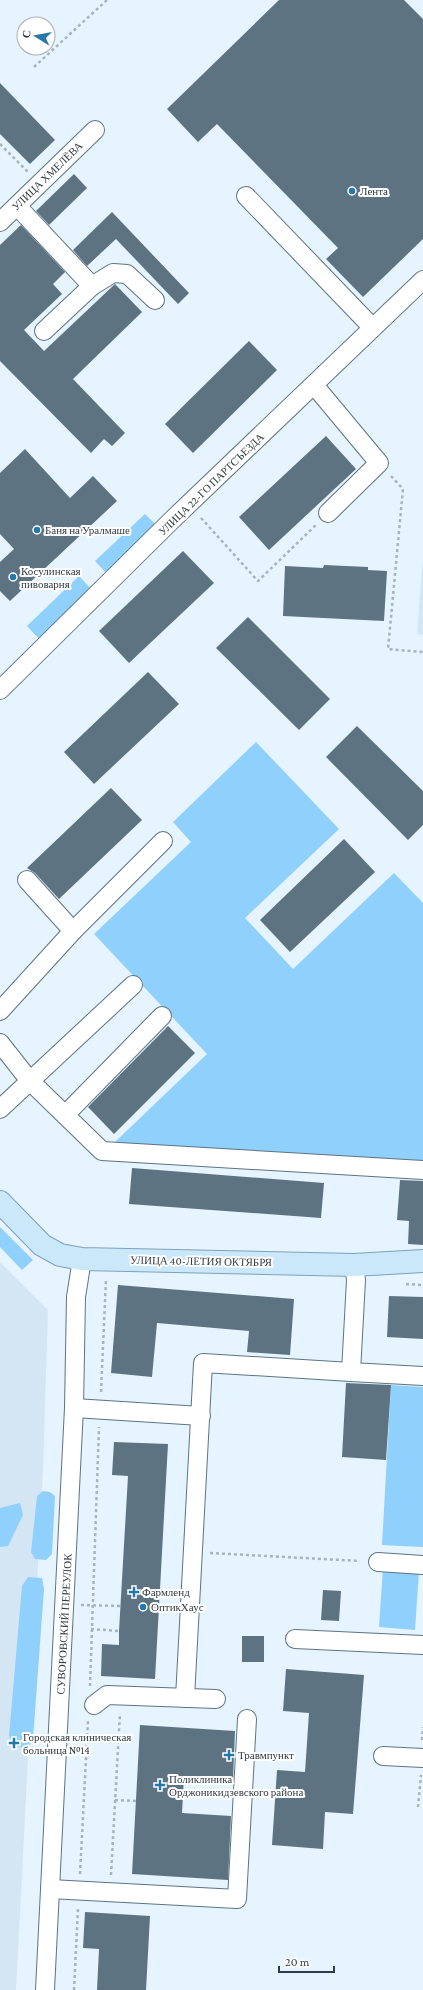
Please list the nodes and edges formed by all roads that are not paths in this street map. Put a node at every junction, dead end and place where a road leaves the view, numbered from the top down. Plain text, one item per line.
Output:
1 (95, 130) dead end
2 (246, 196) dead end
3 (17, 206) junction
4 (0, 222) edge
5 (423, 280) edge
6 (92, 286) junction
7 (155, 300) dead end
8 (372, 327) junction
9 (44, 331) dead end
10 (314, 386) junction
11 (328, 513) road end
12 (0, 690) edge
13 (163, 841) dead end
14 (27, 880) dead end
15 (72, 931) junction
16 (133, 985) dead end
17 (0, 1011) edge
18 (162, 1016) dead end
19 (0, 1043) edge
20 (30, 1081) junction
21 (0, 1109) edge
22 (65, 1115) junction
23 (423, 1170) edge
24 (0, 1202) edge
25 (82, 1259) junction
26 (423, 1260) edge
27 (354, 1265) junction
28 (351, 1372) junction
29 (423, 1376) edge
30 (74, 1408) junction
31 (201, 1416) junction
32 (378, 1562) road end
33 (423, 1565) edge
34 (295, 1639) dead end
35 (423, 1645) edge
36 (185, 1698) junction
37 (216, 1699) dead end
38 (90, 1705) road end
39 (247, 1719) dead end
40 (383, 1756) dead end
41 (423, 1758) edge
42 (50, 1889) junction
43 (44, 1990) edge

1 - 3 street, УЛИЦА ХМЕЛЁВА
2 - 8 street
3 - 4 street, УЛИЦА ХМЕЛЁВА
3 - 6 street
5 - 8 street, УЛИЦА 22-ГО ПАРТСЪЕЗДА
6 - 7 street
6 - 9 street
8 - 10 street, УЛИЦА 22-ГО ПАРТСЪЕЗДА
10 - 11 street
10 - 12 street, УЛИЦА 22-ГО ПАРТСЪЕЗДА
13 - 15 street
14 - 15 street
15 - 17 street
16 - 20 street
18 - 22 street
19 - 20 street
20 - 21 street
20 - 22 street
22 - 23 street
24 - 25 main road, УЛИЦА 40-ЛЕТИЯ ОКТЯБРЯ
25 - 27 main road, УЛИЦА 40-ЛЕТИЯ ОКТЯБРЯ
25 - 30 street, СУВОРОВСКИЙ ПЕРЕУЛОК
26 - 27 main road, УЛИЦА 40-ЛЕТИЯ ОКТЯБРЯ
27 - 28 street
28 - 29 street
28 - 31 street
30 - 31 street
30 - 42 street, СУВОРОВСКИЙ ПЕРЕУЛОК
31 - 36 street
32 - 33 street
34 - 35 street
36 - 37 street
36 - 38 street
39 - 42 street
40 - 41 street
42 - 43 street, СУВОРОВСКИЙ ПЕРЕУЛОК

